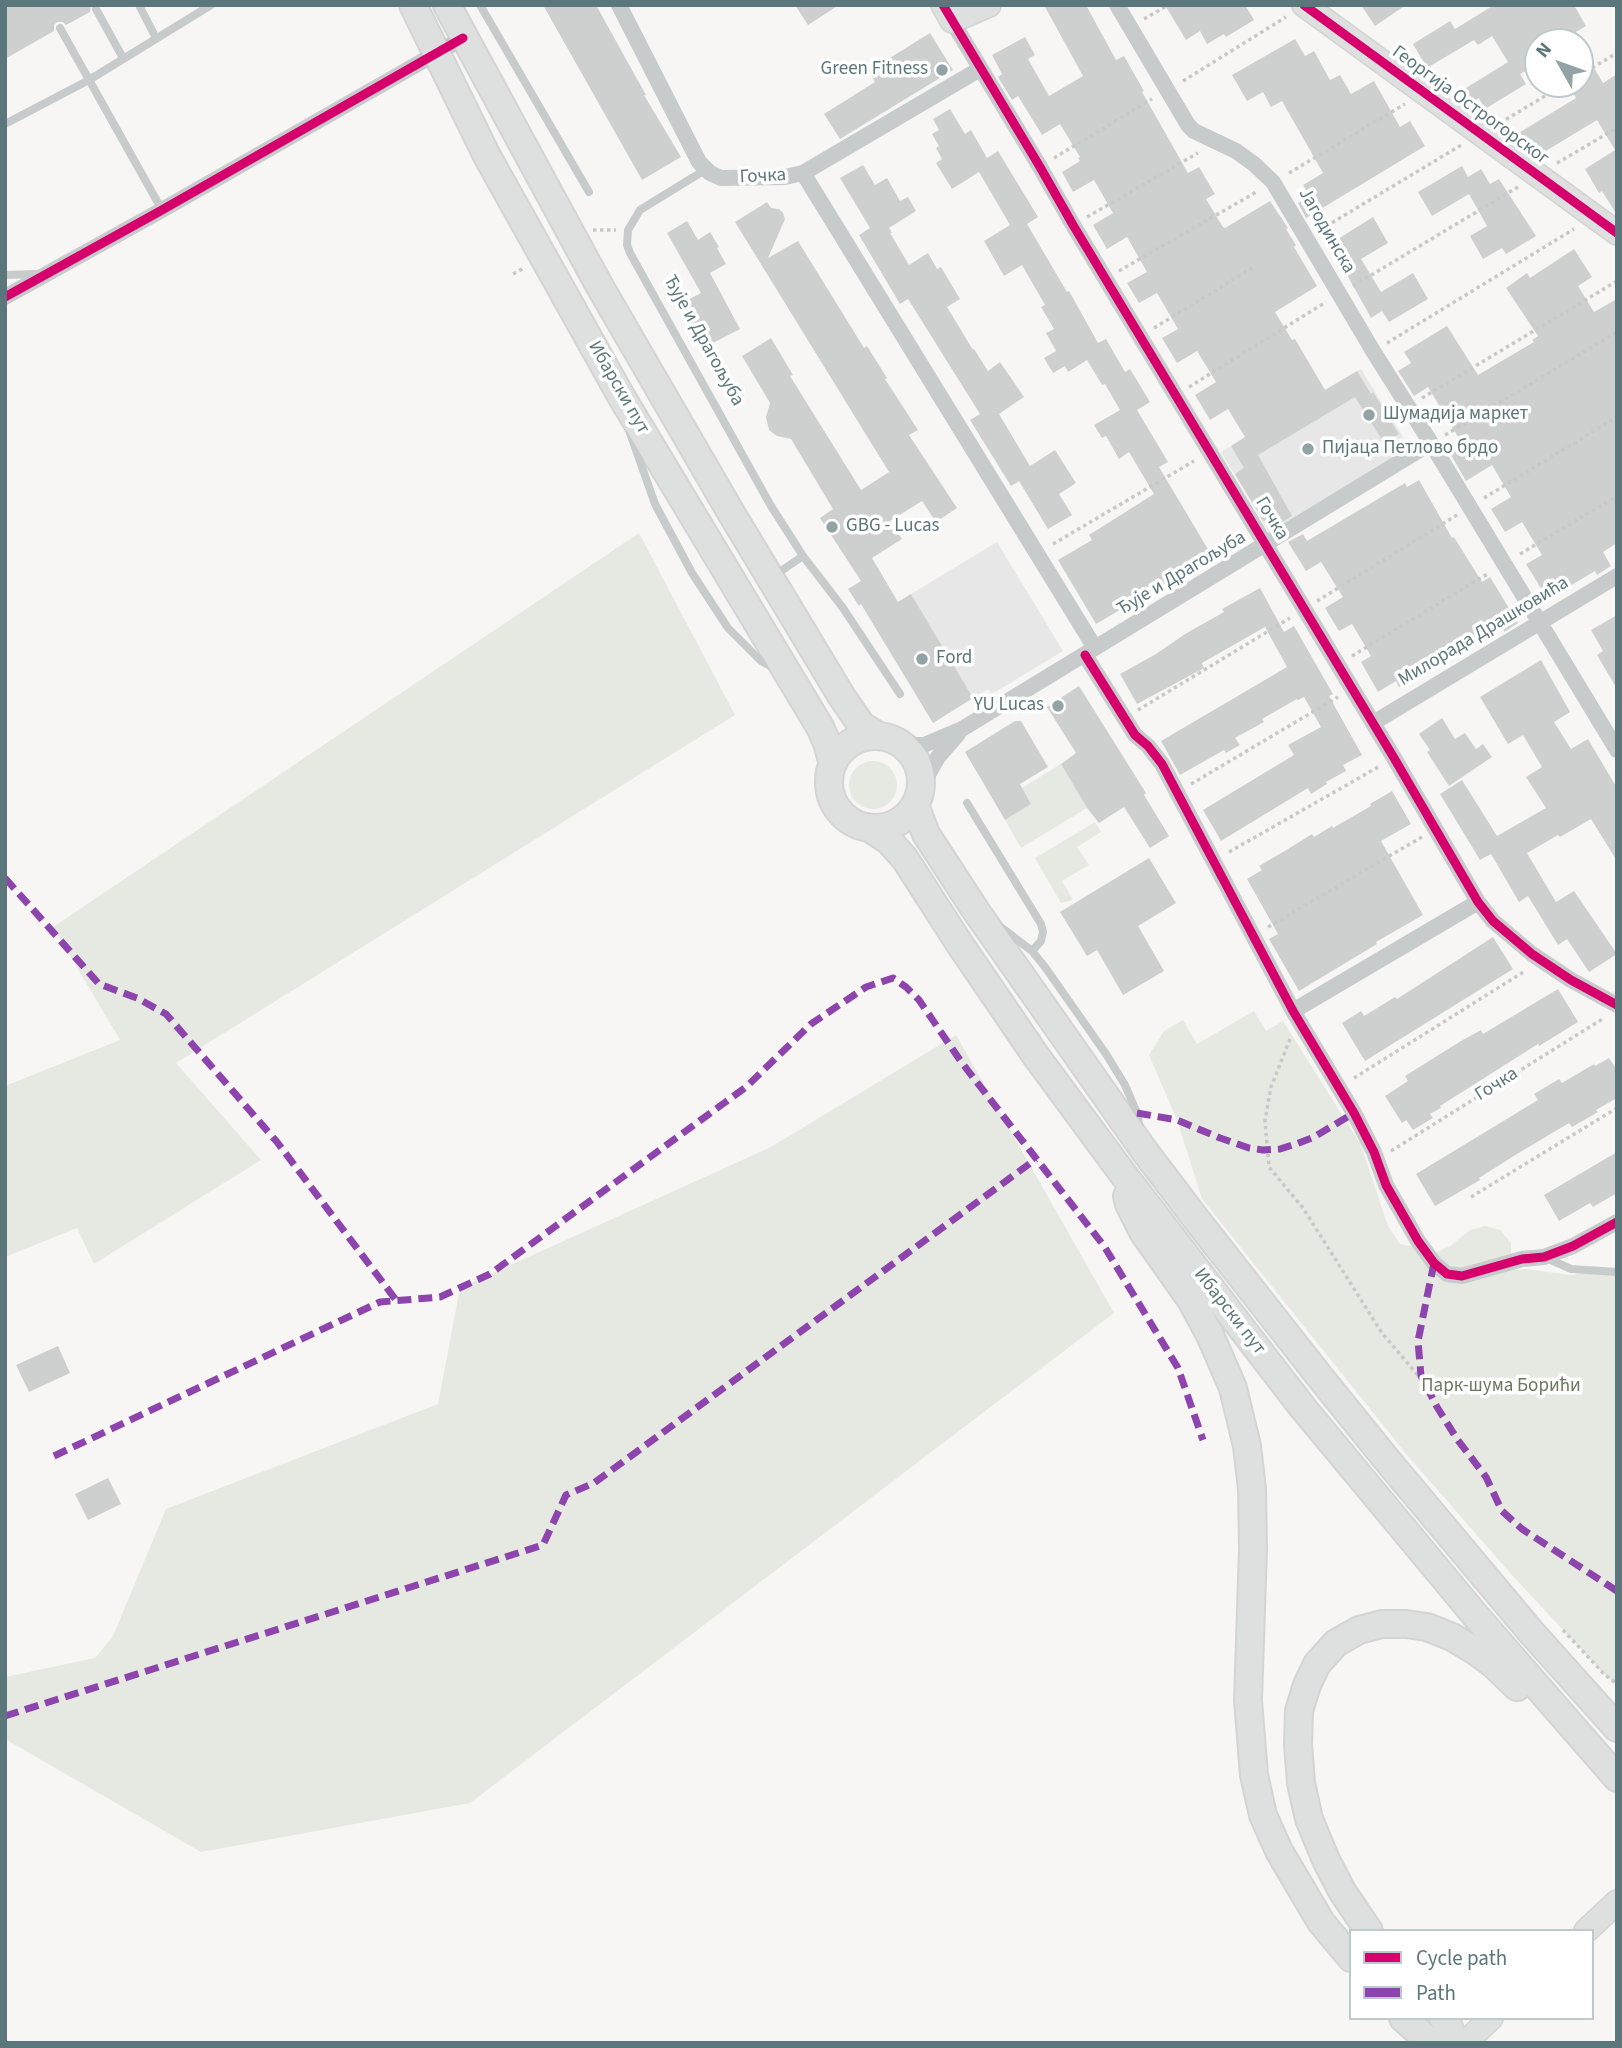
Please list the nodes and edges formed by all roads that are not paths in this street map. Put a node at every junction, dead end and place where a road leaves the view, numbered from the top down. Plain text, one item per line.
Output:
1 (139, 5) edge
2 (211, 5) edge
3 (413, 5) edge
4 (447, 5) edge
5 (480, 5) edge
6 (619, 5) edge
7 (989, 5) edge
8 (1117, 5) edge
9 (1304, 5) edge
10 (96, 9) dead end
11 (948, 13) edge
12 (60, 28) dead end
13 (156, 38) junction
14 (463, 38) junction
15 (436, 52) junction
16 (122, 58) junction
17 (980, 69) junction
18 (89, 80) junction
19 (5, 124) edge
20 (705, 170) junction
21 (803, 173) junction
22 (589, 191) dead end
23 (162, 210) junction
24 (1617, 233) edge
25 (46, 274) junction
26 (5, 275) edge
27 (5, 297) edge
28 (1431, 443) junction
29 (1266, 544) junction
30 (803, 556) junction
31 (1617, 576) edge
32 (770, 578) junction
33 (1541, 623) junction
34 (1090, 652) junction
35 (900, 694) dead end
36 (1373, 723) junction
37 (962, 729) junction
38 (887, 738) junction
39 (1617, 750) edge
40 (833, 764) junction
41 (918, 796) junction
42 (967, 803) dead end
43 (868, 827) junction
44 (1478, 902) junction
45 (976, 911) junction
46 (1032, 951) junction
47 (1611, 1011) edge
48 (1295, 1014) junction
49 (1143, 1149) junction
50 (1122, 1174) junction
51 (1617, 1222) edge
52 (1544, 1257) junction
53 (1617, 1272) edge
54 (1572, 1727) junction
55 (1617, 1728) edge
56 (1617, 1778) edge
57 (1617, 1902) edge
58 (1368, 1929) edge
59 (1588, 1929) edge
60 (1349, 1956) edge
61 (1403, 2020) edge
62 (1405, 2020) edge
63 (1444, 2020) edge
64 (1489, 2020) edge
65 (1406, 2043) edge
66 (1431, 2043) edge
67 (1452, 2043) edge
68 (1465, 2043) edge

1 - 13 lane
2 - 13 lane
3 - 15 main road, Ибарски пут
4 - 14 main road, Ибарски пут
5 - 22 lane
6 - 20 street
7 - 11 street
8 - 28 street, Јагодинска
9 - 24 street, Георгија Острогорског
10 - 16 lane
11 - 17 street, Гочка
12 - 18 lane
13 - 16 lane
14 - 15 street
14 - 32 main road, Ибарски пут
15 - 23 street
15 - 40 main road, Ибарски пут
16 - 18 lane
17 - 21 street, Гочка
17 - 29 street, Гочка
18 - 19 lane
18 - 23 lane
20 - 21 street, Гочка
20 - 30 lane, Ђује и Драгољуба
21 - 34 street
23 - 25 street
25 - 26 lane
25 - 27 street
28 - 29 street, Ђује и Драгољуба
28 - 33 street, Јагодинска
29 - 34 street, Ђује и Драгољуба
29 - 36 street, Гочка
30 - 32 lane
30 - 35 lane, Ђује и Драгољуба
31 - 33 street, Милорада Драшковића
32 - 38 main road, Ибарски пут
33 - 36 street, Милорада Драшковића
33 - 39 street, Јагодинска
34 - 37 street, Ђује и Драгољуба
34 - 48 street
36 - 44 street, Гочка
37 - 38 street, Ђује и Драгољуба
37 - 41 street, Ђује и Драгољуба
38 - 40 main road
38 - 41 main road
40 - 43 main road
41 - 43 main road
41 - 45 main road, Ибарски пут
42 - 46 lane
43 - 50 main road, Ибарски пут
44 - 47 street, Гочка
44 - 48 street
45 - 46 lane
45 - 49 main road, Ибарски пут
46 - 49 lane
48 - 52 street
49 - 55 main road, Ибарски пут
50 - 54 main road, Ибарски пут
50 - 60 main road
51 - 52 street
52 - 53 lane
54 - 56 main road, Ибарски пут
54 - 58 main road
57 - 59 street
61 - 65 main road
62 - 66 main road
63 - 67 main road
64 - 68 street

